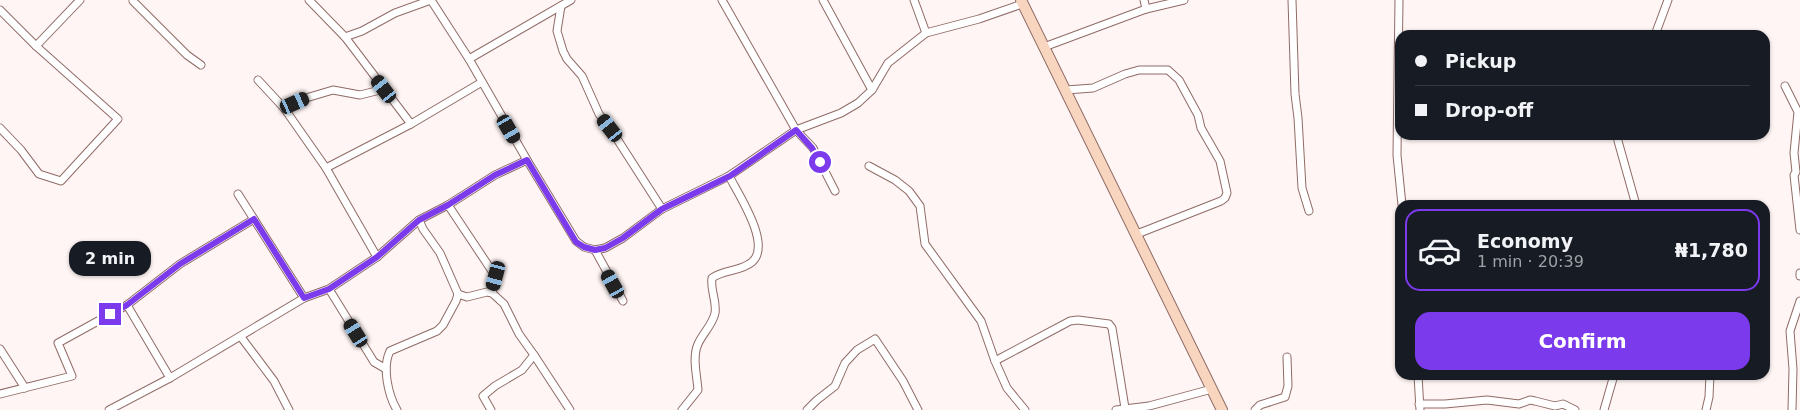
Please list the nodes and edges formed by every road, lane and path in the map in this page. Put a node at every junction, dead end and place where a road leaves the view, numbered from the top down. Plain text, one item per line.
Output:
1 (80, 0) edge
2 (124, 0) edge
3 (309, 0) edge
4 (431, 0) edge
5 (571, 0) edge
6 (722, 0) edge
7 (823, 0) edge
8 (914, 0) edge
9 (1144, 0) edge
10 (1184, 0) edge
11 (1292, 0) edge
12 (1399, 0) edge
13 (1668, 0) edge
14 (134, 1) edge
15 (1021, 2) edge
16 (1171, 2) edge
17 (561, 6) junction
18 (1146, 9) junction
19 (0, 10) edge
20 (1399, 30) edge
21 (1657, 30) edge
22 (926, 33) junction
23 (345, 37) junction
24 (36, 46) junction
25 (1044, 47) junction
26 (469, 59) junction
27 (201, 64) dead end
28 (258, 80) dead end
29 (482, 82) junction
30 (1785, 86) dead end
31 (384, 89) junction
32 (872, 90) junction
33 (1066, 90) junction
34 (284, 108) junction
35 (411, 124) junction
36 (0, 128) edge
37 (796, 130) junction
38 (1397, 140) edge
39 (1618, 141) dead end
40 (527, 160) junction
41 (869, 166) dead end
42 (326, 168) junction
43 (730, 176) junction
44 (835, 191) dead end
45 (238, 194) dead end
46 (1402, 200) edge
47 (1635, 200) edge
48 (448, 205) junction
49 (662, 209) junction
50 (1309, 211) dead end
51 (254, 219) junction
52 (419, 220) junction
53 (1800, 230) edge
54 (1137, 234) junction
55 (595, 250) junction
56 (377, 257) junction
57 (329, 289) junction
58 (492, 293) junction
59 (458, 294) junction
60 (1800, 294) edge
61 (304, 298) junction
62 (623, 301) dead end
63 (1800, 301) edge
64 (127, 305) junction
65 (1791, 326) junction
66 (241, 337) junction
67 (0, 349) edge
68 (534, 355) junction
69 (1287, 356) dead end
70 (995, 361) junction
71 (386, 369) junction
72 (170, 378) junction
73 (1418, 380) edge
74 (1613, 380) edge
75 (1710, 380) edge
76 (25, 388) junction
77 (1212, 389) junction
78 (0, 394) edge
79 (1496, 401) junction
80 (1419, 407) edge
81 (1125, 408) junction
82 (109, 410) edge
83 (289, 410) edge
84 (397, 410) edge
85 (491, 410) edge
86 (570, 410) edge
87 (682, 410) edge
88 (807, 410) edge
89 (918, 410) edge
90 (1025, 410) edge
91 (1116, 410) edge
92 (1222, 410) edge
93 (1255, 410) edge
94 (1498, 410) edge
95 (1575, 410) edge
96 (1604, 410) edge
97 (1706, 410) edge
98 (1792, 410) edge

1 - 24 street
2 - 14 street
3 - 23 street
4 - 23 street
4 - 26 street
5 - 17 street
6 - 37 street
7 - 32 street
8 - 22 street
9 - 18 street
10 - 16 street
11 - 50 street
12 - 20 street
13 - 21 street
14 - 27 street
15 - 22 street
15 - 25 main road
16 - 18 street
17 - 26 street
17 - 49 street
18 - 25 street
19 - 24 street
22 - 32 street
23 - 31 street
24 - 36 street
25 - 33 main road
26 - 29 street
28 - 34 street
29 - 35 street
29 - 40 street
30 - 53 street
31 - 34 street
31 - 35 street
32 - 37 street
33 - 54 main road
33 - 54 street
34 - 42 street
35 - 42 street
37 - 43 street
37 - 44 street
38 - 46 street
39 - 47 street
40 - 48 street
40 - 55 street
41 - 70 street
42 - 56 street
43 - 49 street
43 - 87 street
45 - 51 street
48 - 52 street
48 - 58 street
49 - 55 street
51 - 61 street
51 - 64 street
52 - 56 street
52 - 59 street
54 - 77 main road
55 - 62 street
56 - 57 street
57 - 61 street
57 - 71 street
58 - 59 street
58 - 68 street
59 - 71 street
60 - 65 street
61 - 66 street
63 - 65 street
64 - 72 street
64 - 76 street
65 - 98 street
66 - 72 street
66 - 83 street
67 - 76 street
68 - 85 street
68 - 86 street
69 - 93 street
70 - 81 street
70 - 90 street
71 - 84 street
72 - 82 street
73 - 80 street
74 - 96 street
75 - 97 street
76 - 78 street
77 - 81 street
77 - 92 main road
79 - 80 street
79 - 94 street
79 - 95 street
81 - 91 street
88 - 89 street

